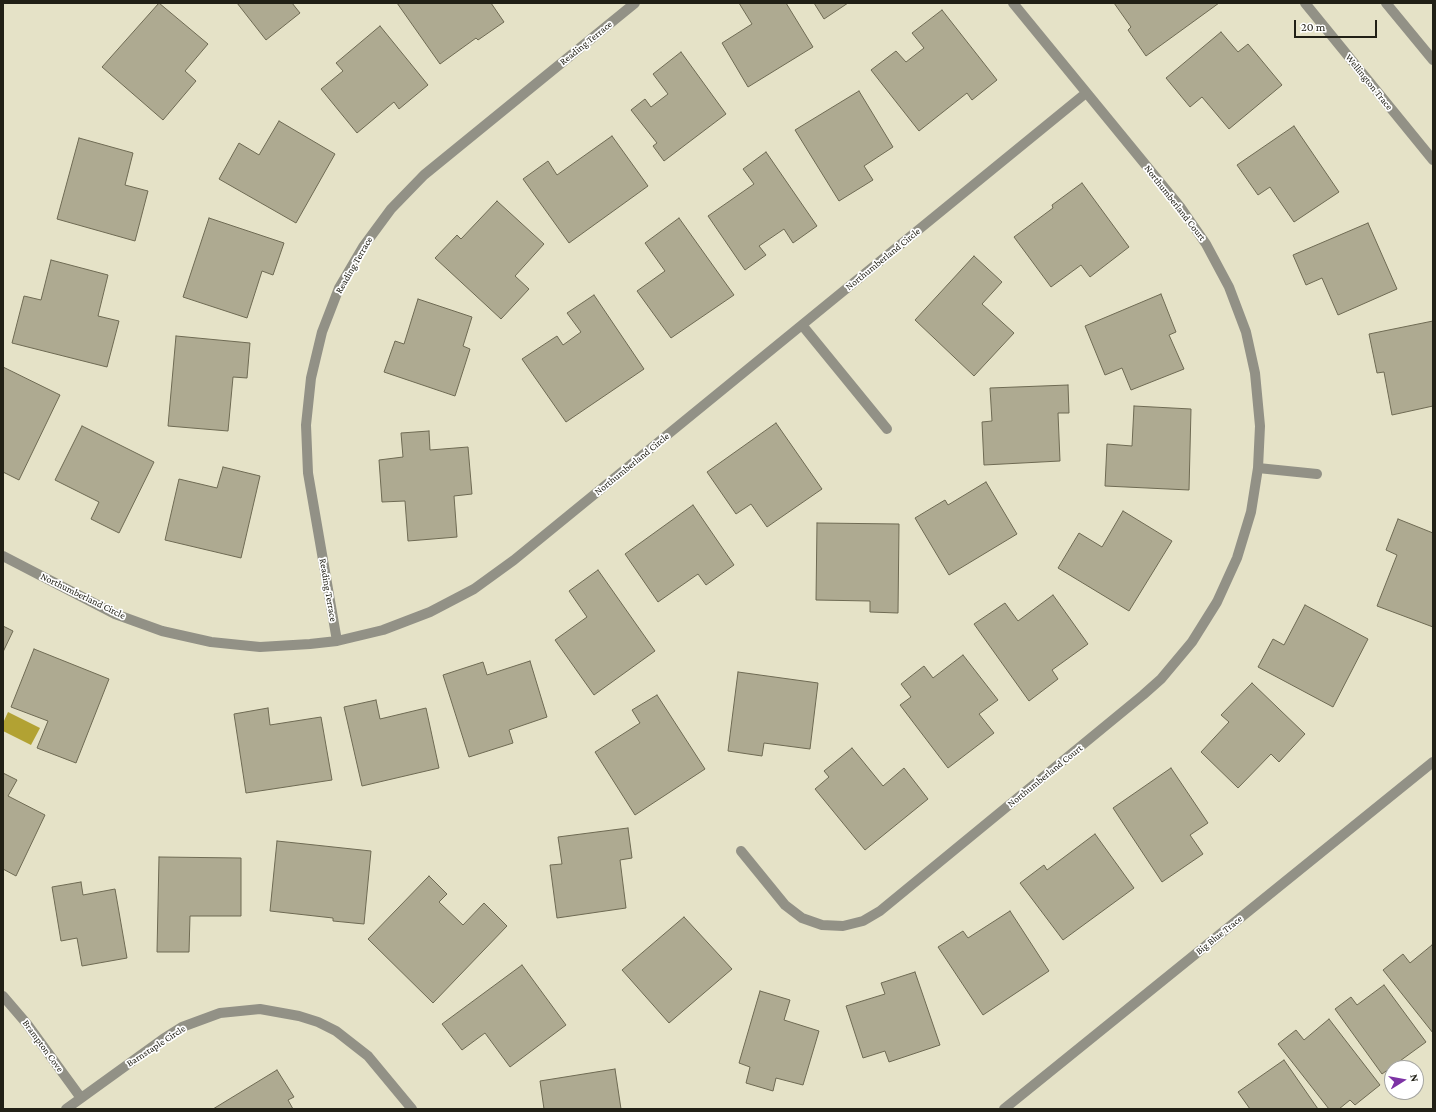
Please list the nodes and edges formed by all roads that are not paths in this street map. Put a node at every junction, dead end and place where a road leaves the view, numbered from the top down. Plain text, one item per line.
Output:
1 (635, 3) edge
2 (1013, 3) edge
3 (1306, 3) edge
4 (1386, 3) edge
5 (1433, 60) edge
6 (1086, 93) junction
7 (1433, 160) edge
8 (802, 325) junction
9 (887, 429) dead end
10 (1258, 468) junction
11 (1317, 474) dead end
12 (3, 556) edge
13 (337, 641) junction
14 (1433, 762) edge
15 (741, 851) dead end
16 (3, 996) edge
17 (81, 1098) junction
18 (66, 1109) edge
19 (412, 1109) edge
20 (1004, 1109) edge

1 - 13 street, Reading Terrace
2 - 6 street
3 - 7 street, Wellington Trace
4 - 5 street
6 - 8 street, Northumberland Circle
6 - 10 street, Northumberland Court
8 - 9 street
8 - 13 street, Northumberland Circle
10 - 11 street
10 - 15 street, Northumberland Court
12 - 13 street, Northumberland Circle
14 - 20 street, Big Blue Trace
16 - 17 street, Brampton Cove
17 - 18 street, Barnstaple Circle
17 - 19 street, Barnstaple Circle

